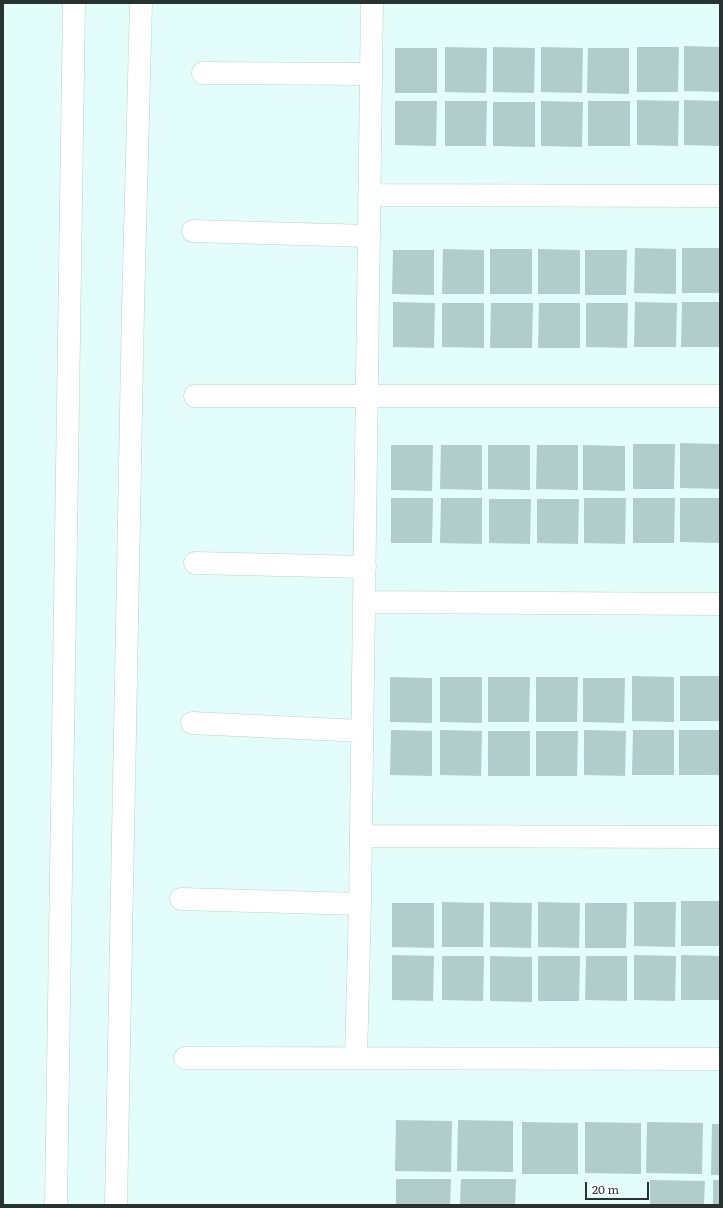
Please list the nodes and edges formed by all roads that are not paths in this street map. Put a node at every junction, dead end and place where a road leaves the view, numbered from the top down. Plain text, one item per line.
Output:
1 (74, 3) edge
2 (141, 3) edge
3 (372, 3) edge
4 (203, 73) dead end
5 (371, 74) junction
6 (369, 195) junction
7 (720, 196) edge
8 (193, 231) dead end
9 (369, 236) junction
10 (195, 396) dead end
11 (720, 396) edge
12 (366, 397) junction
13 (195, 563) dead end
14 (364, 567) junction
15 (364, 602) junction
16 (720, 604) edge
17 (192, 723) dead end
18 (362, 731) junction
19 (361, 836) junction
20 (720, 838) edge
21 (181, 899) dead end
22 (360, 904) junction
23 (185, 1058) dead end
24 (356, 1058) junction
25 (720, 1059) edge
26 (56, 1205) edge
27 (116, 1205) edge

1 - 26 street
2 - 27 street
3 - 5 street
4 - 5 street
5 - 6 street
6 - 7 street
6 - 9 street
8 - 9 street
9 - 12 street
10 - 12 street
11 - 12 street
12 - 14 street
13 - 14 street
14 - 15 street
15 - 16 street
15 - 18 street
17 - 18 street
18 - 19 street
19 - 20 street
19 - 22 street
21 - 22 street
22 - 24 street
23 - 24 street
24 - 25 street

